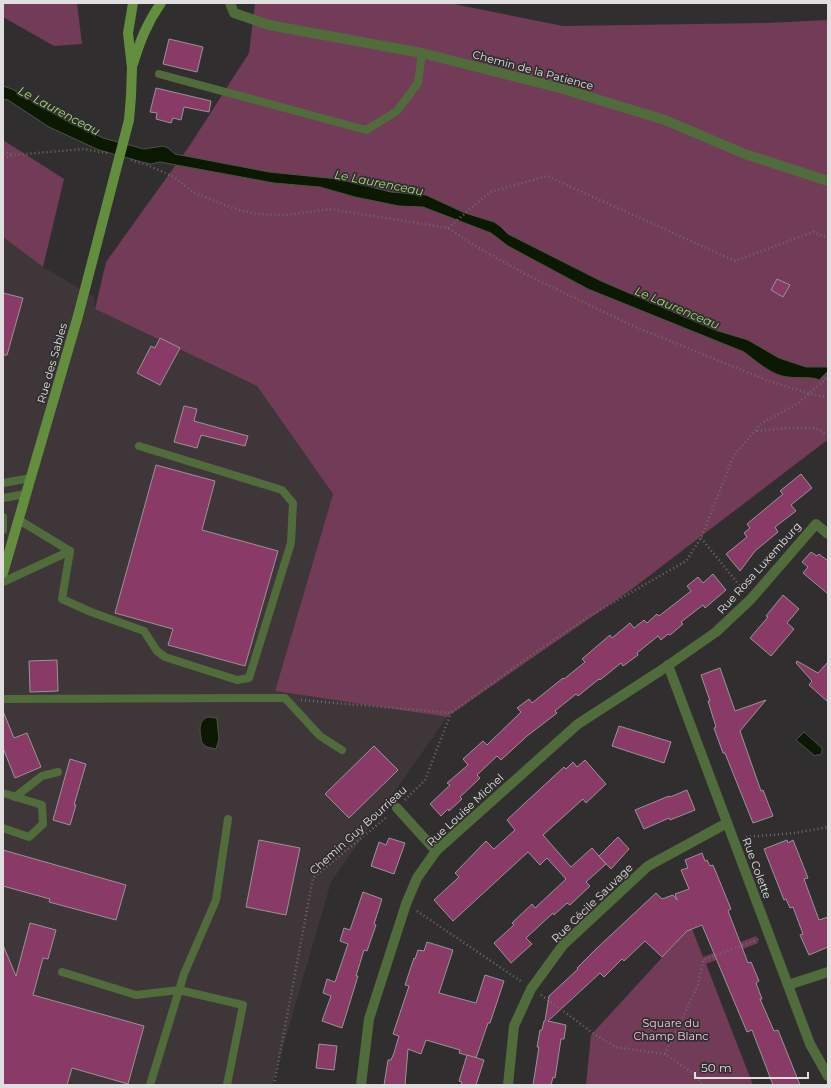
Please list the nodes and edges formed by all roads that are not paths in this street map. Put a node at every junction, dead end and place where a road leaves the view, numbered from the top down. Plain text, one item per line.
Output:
1 (133, 3) edge
2 (161, 3) edge
3 (230, 3) edge
4 (422, 53) junction
5 (132, 68) junction
6 (159, 74) dead end
7 (828, 181) edge
8 (138, 446) dead end
9 (31, 478) junction
10 (3, 483) edge
11 (26, 494) junction
12 (3, 498) edge
13 (3, 516) edge
14 (18, 520) junction
15 (3, 530) edge
16 (828, 534) edge
17 (70, 551) junction
18 (3, 573) edge
19 (3, 582) edge
20 (668, 665) junction
21 (3, 699) edge
22 (342, 750) dead end
23 (58, 772) dead end
24 (3, 794) edge
25 (15, 797) junction
26 (397, 808) road end
27 (228, 819) dead end
28 (727, 823) junction
29 (3, 828) edge
30 (436, 851) junction
31 (62, 972) dead end
32 (828, 972) edge
33 (788, 985) junction
34 (179, 990) junction
35 (828, 1076) edge
36 (150, 1085) edge
37 (227, 1085) edge
38 (361, 1085) edge
39 (508, 1085) edge

1 - 5 main road
2 - 5 main road
3 - 4 street, Chemin de la Patience
4 - 6 lane
4 - 7 street, Chemin de la Patience
5 - 9 main road, Rue des Sables
8 - 17 lane
9 - 10 lane
9 - 11 main road, Rue des Sables
11 - 12 lane
11 - 14 main road, Rue des Sables
13 - 15 lane
14 - 17 lane
14 - 18 main road, Rue des Sables
16 - 20 street, Rue Rosa Luxemburg
17 - 19 lane
20 - 28 street, Rue Colette
20 - 30 street, Rue Louise Michel
21 - 22 lane
23 - 25 lane
24 - 25 lane
25 - 29 lane
26 - 30 street
27 - 34 lane
28 - 33 street, Rue Colette
28 - 39 street, Rue Cécile Sauvage
30 - 38 street, Rue Louise Michel
31 - 34 lane
32 - 33 street
33 - 35 street, Rue Colette
34 - 36 lane
34 - 37 lane

